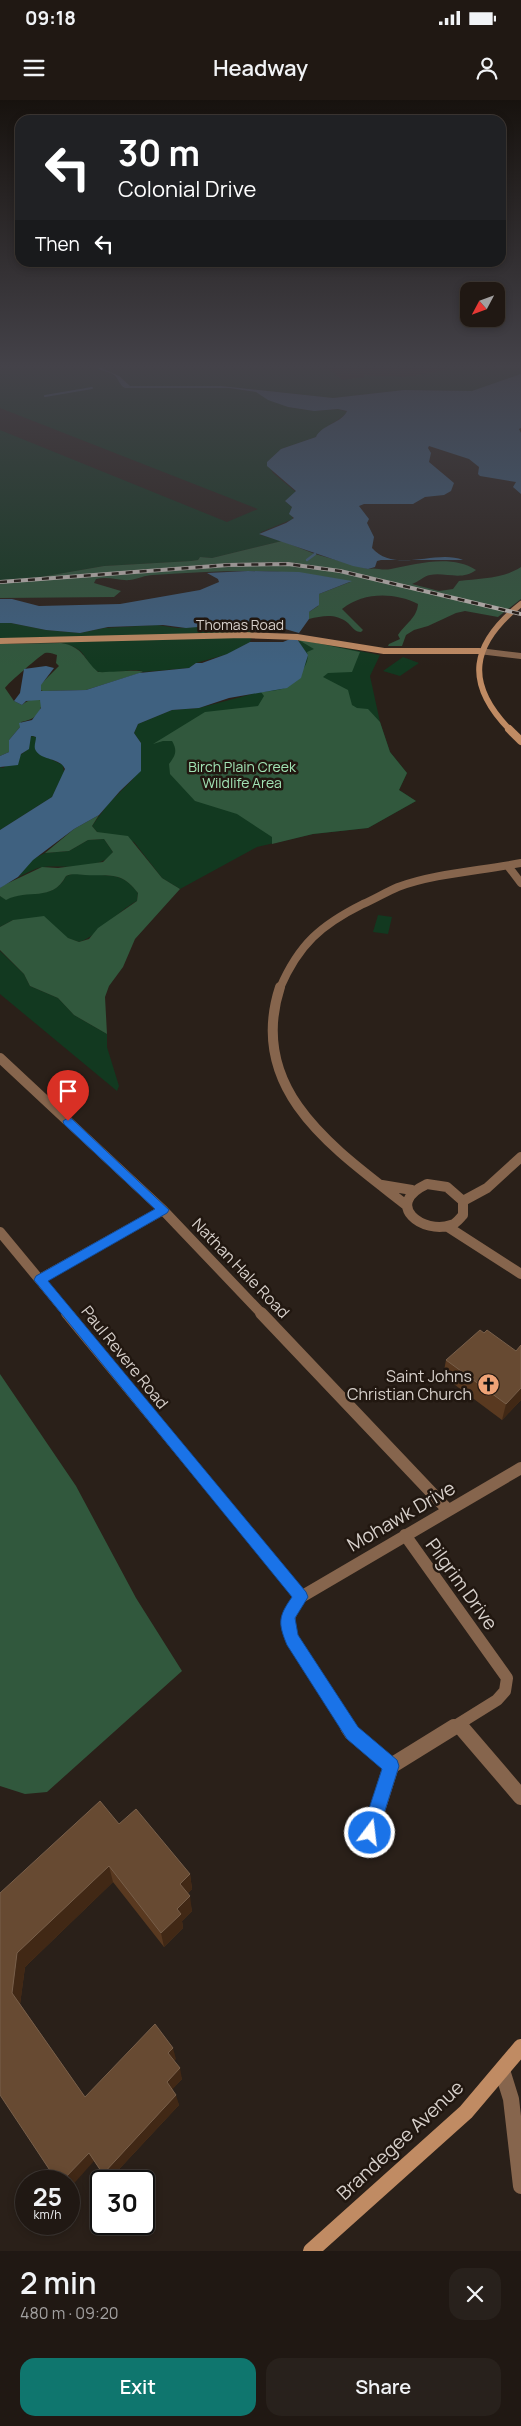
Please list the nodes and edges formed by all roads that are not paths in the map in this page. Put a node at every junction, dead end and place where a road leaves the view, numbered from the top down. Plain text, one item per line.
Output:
1 (521, 604) edge
2 (0, 641) edge
3 (479, 652) junction
4 (521, 656) edge
5 (521, 741) edge
6 (521, 863) edge
7 (508, 866) junction
8 (521, 883) edge
9 (0, 1058) edge
10 (521, 1157) edge
11 (381, 1184) junction
12 (412, 1190) junction
13 (463, 1200) junction
14 (406, 1205) junction
15 (163, 1210) junction
16 (448, 1227) junction
17 (0, 1232) edge
18 (521, 1274) edge
19 (40, 1280) junction
20 (521, 1468) edge
21 (448, 1510) junction
22 (405, 1536) junction
23 (301, 1597) junction
24 (460, 1725) junction
25 (391, 1766) junction
26 (521, 1797) edge
27 (370, 1833) dead end
28 (512, 2058) edge
29 (521, 2186) edge
30 (311, 2251) edge

1 - 3 main road
2 - 3 main road, Thomas Road
3 - 4 street
3 - 5 main road
6 - 7 street
7 - 8 street
7 - 11 street
9 - 15 street, Nathan Hale Road
10 - 13 street
11 - 12 street
11 - 14 street
12 - 13 street
12 - 14 street
13 - 16 street
14 - 16 street
15 - 19 street
15 - 21 street, Nathan Hale Road
16 - 18 street
17 - 19 street, Paul Revere Road
19 - 23 street, Paul Revere Road
20 - 21 street, Mohawk Drive
21 - 22 street, Mohawk Drive
22 - 23 street, Mohawk Drive
22 - 24 street, Pilgrim Drive
23 - 25 street
24 - 25 street
24 - 26 street
25 - 27 street
28 - 29 street
28 - 30 main road, Brandegee Avenue

